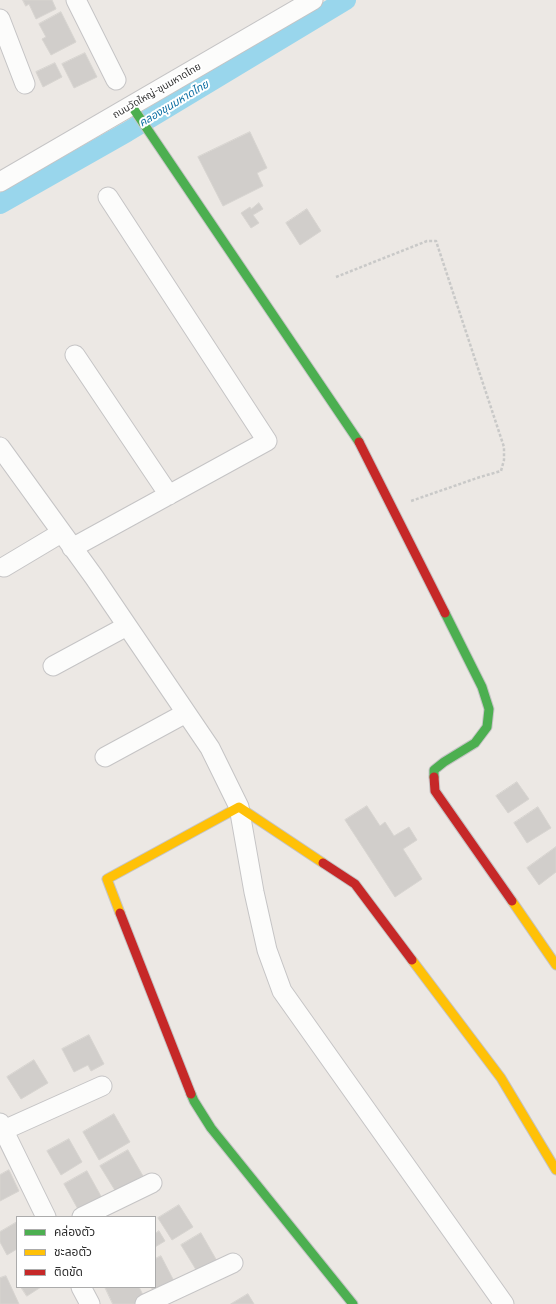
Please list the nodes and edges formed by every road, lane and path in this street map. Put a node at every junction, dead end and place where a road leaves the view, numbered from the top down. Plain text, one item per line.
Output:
1 (76, 0) edge
2 (309, 1) edge
3 (0, 19) edge
4 (116, 80) dead end
5 (25, 84) dead end
6 (133, 109) junction
7 (0, 182) edge
8 (108, 197) dead end
9 (336, 277) dead end
10 (74, 356) dead end
11 (0, 447) edge
12 (169, 494) junction
13 (392, 508) junction
14 (67, 540) junction
15 (4, 567) dead end
16 (127, 626) junction
17 (53, 666) dead end
18 (186, 713) junction
19 (105, 757) dead end
20 (238, 807) junction
21 (556, 966) edge
22 (102, 1086) dead end
23 (2, 1126) edge
24 (556, 1170) edge
25 (152, 1183) dead end
26 (46, 1216) edge
27 (84, 1216) edge
28 (233, 1263) dead end
29 (82, 1288) edge
30 (90, 1304) edge
31 (145, 1304) edge
32 (353, 1304) edge
33 (504, 1304) edge

1 - 4 street
2 - 6 street, ถนนวัดใหญ่-ขุนมหาดไทย
3 - 5 street
6 - 7 street, ถนนวัดใหญ่-ขุนมหาดไทย
6 - 13 street
8 - 12 street
9 - 13 path
10 - 12 street
11 - 14 street
12 - 14 street
13 - 21 street
14 - 15 street
14 - 16 street
16 - 17 street
16 - 18 street
18 - 19 street
18 - 20 street
20 - 24 street
20 - 32 street
20 - 33 street
22 - 23 street
23 - 26 street
25 - 27 street
28 - 31 street
29 - 30 street

